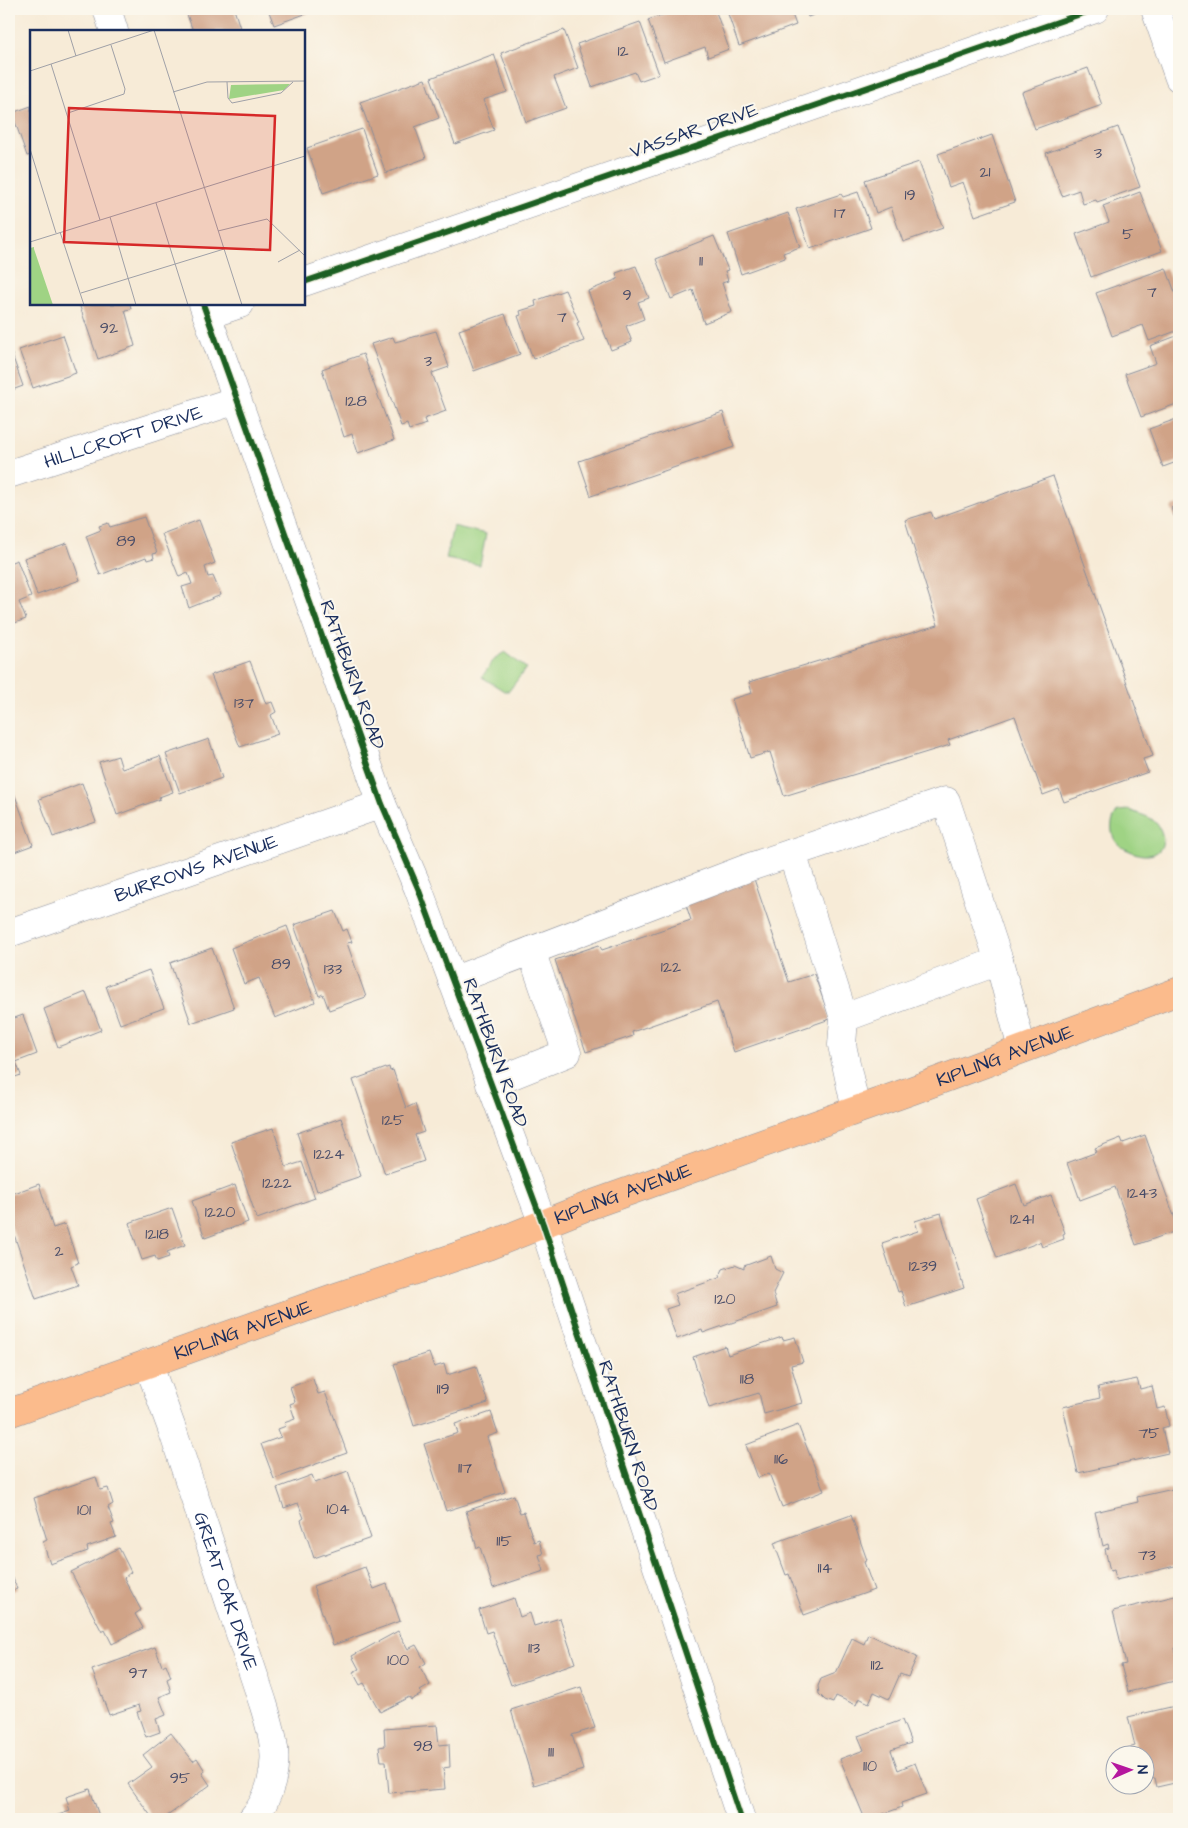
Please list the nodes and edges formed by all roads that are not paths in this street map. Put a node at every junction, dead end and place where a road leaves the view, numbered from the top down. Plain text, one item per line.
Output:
1 (107, 9) edge
2 (1095, 9) edge
3 (1155, 9) edge
4 (114, 30) edge
5 (1179, 78) edge
6 (305, 282) edge
7 (233, 305) edge
8 (205, 309) edge
9 (237, 400) junction
10 (9, 474) edge
11 (382, 804) junction
12 (792, 853) junction
13 (9, 932) edge
14 (531, 950) junction
15 (999, 960) junction
16 (452, 981) junction
17 (1179, 991) edge
18 (844, 1018) junction
19 (1022, 1049) junction
20 (490, 1084) junction
21 (856, 1110) junction
22 (542, 1224) junction
23 (148, 1363) junction
24 (9, 1413) edge
25 (252, 1819) edge
26 (741, 1819) edge

1 - 4 street
2 - 6 street, VASSAR DRIVE
3 - 5 street
7 - 8 street
8 - 9 street, RATHBURN ROAD
9 - 10 street, HILLCROFT DRIVE
9 - 11 street, RATHBURN ROAD
11 - 13 street, BURROWS AVENUE
11 - 16 street, RATHBURN ROAD
12 - 14 street
12 - 15 street
12 - 18 street
14 - 16 street
14 - 20 street
15 - 18 street
15 - 19 street
16 - 20 street, RATHBURN ROAD
17 - 19 main road, KIPLING AVENUE
18 - 21 street
19 - 21 main road, KIPLING AVENUE
20 - 22 street, RATHBURN ROAD
21 - 22 main road, KIPLING AVENUE
22 - 23 main road, KIPLING AVENUE
22 - 26 street, RATHBURN ROAD
23 - 24 main road, KIPLING AVENUE
23 - 25 street, GREAT OAK DRIVE

